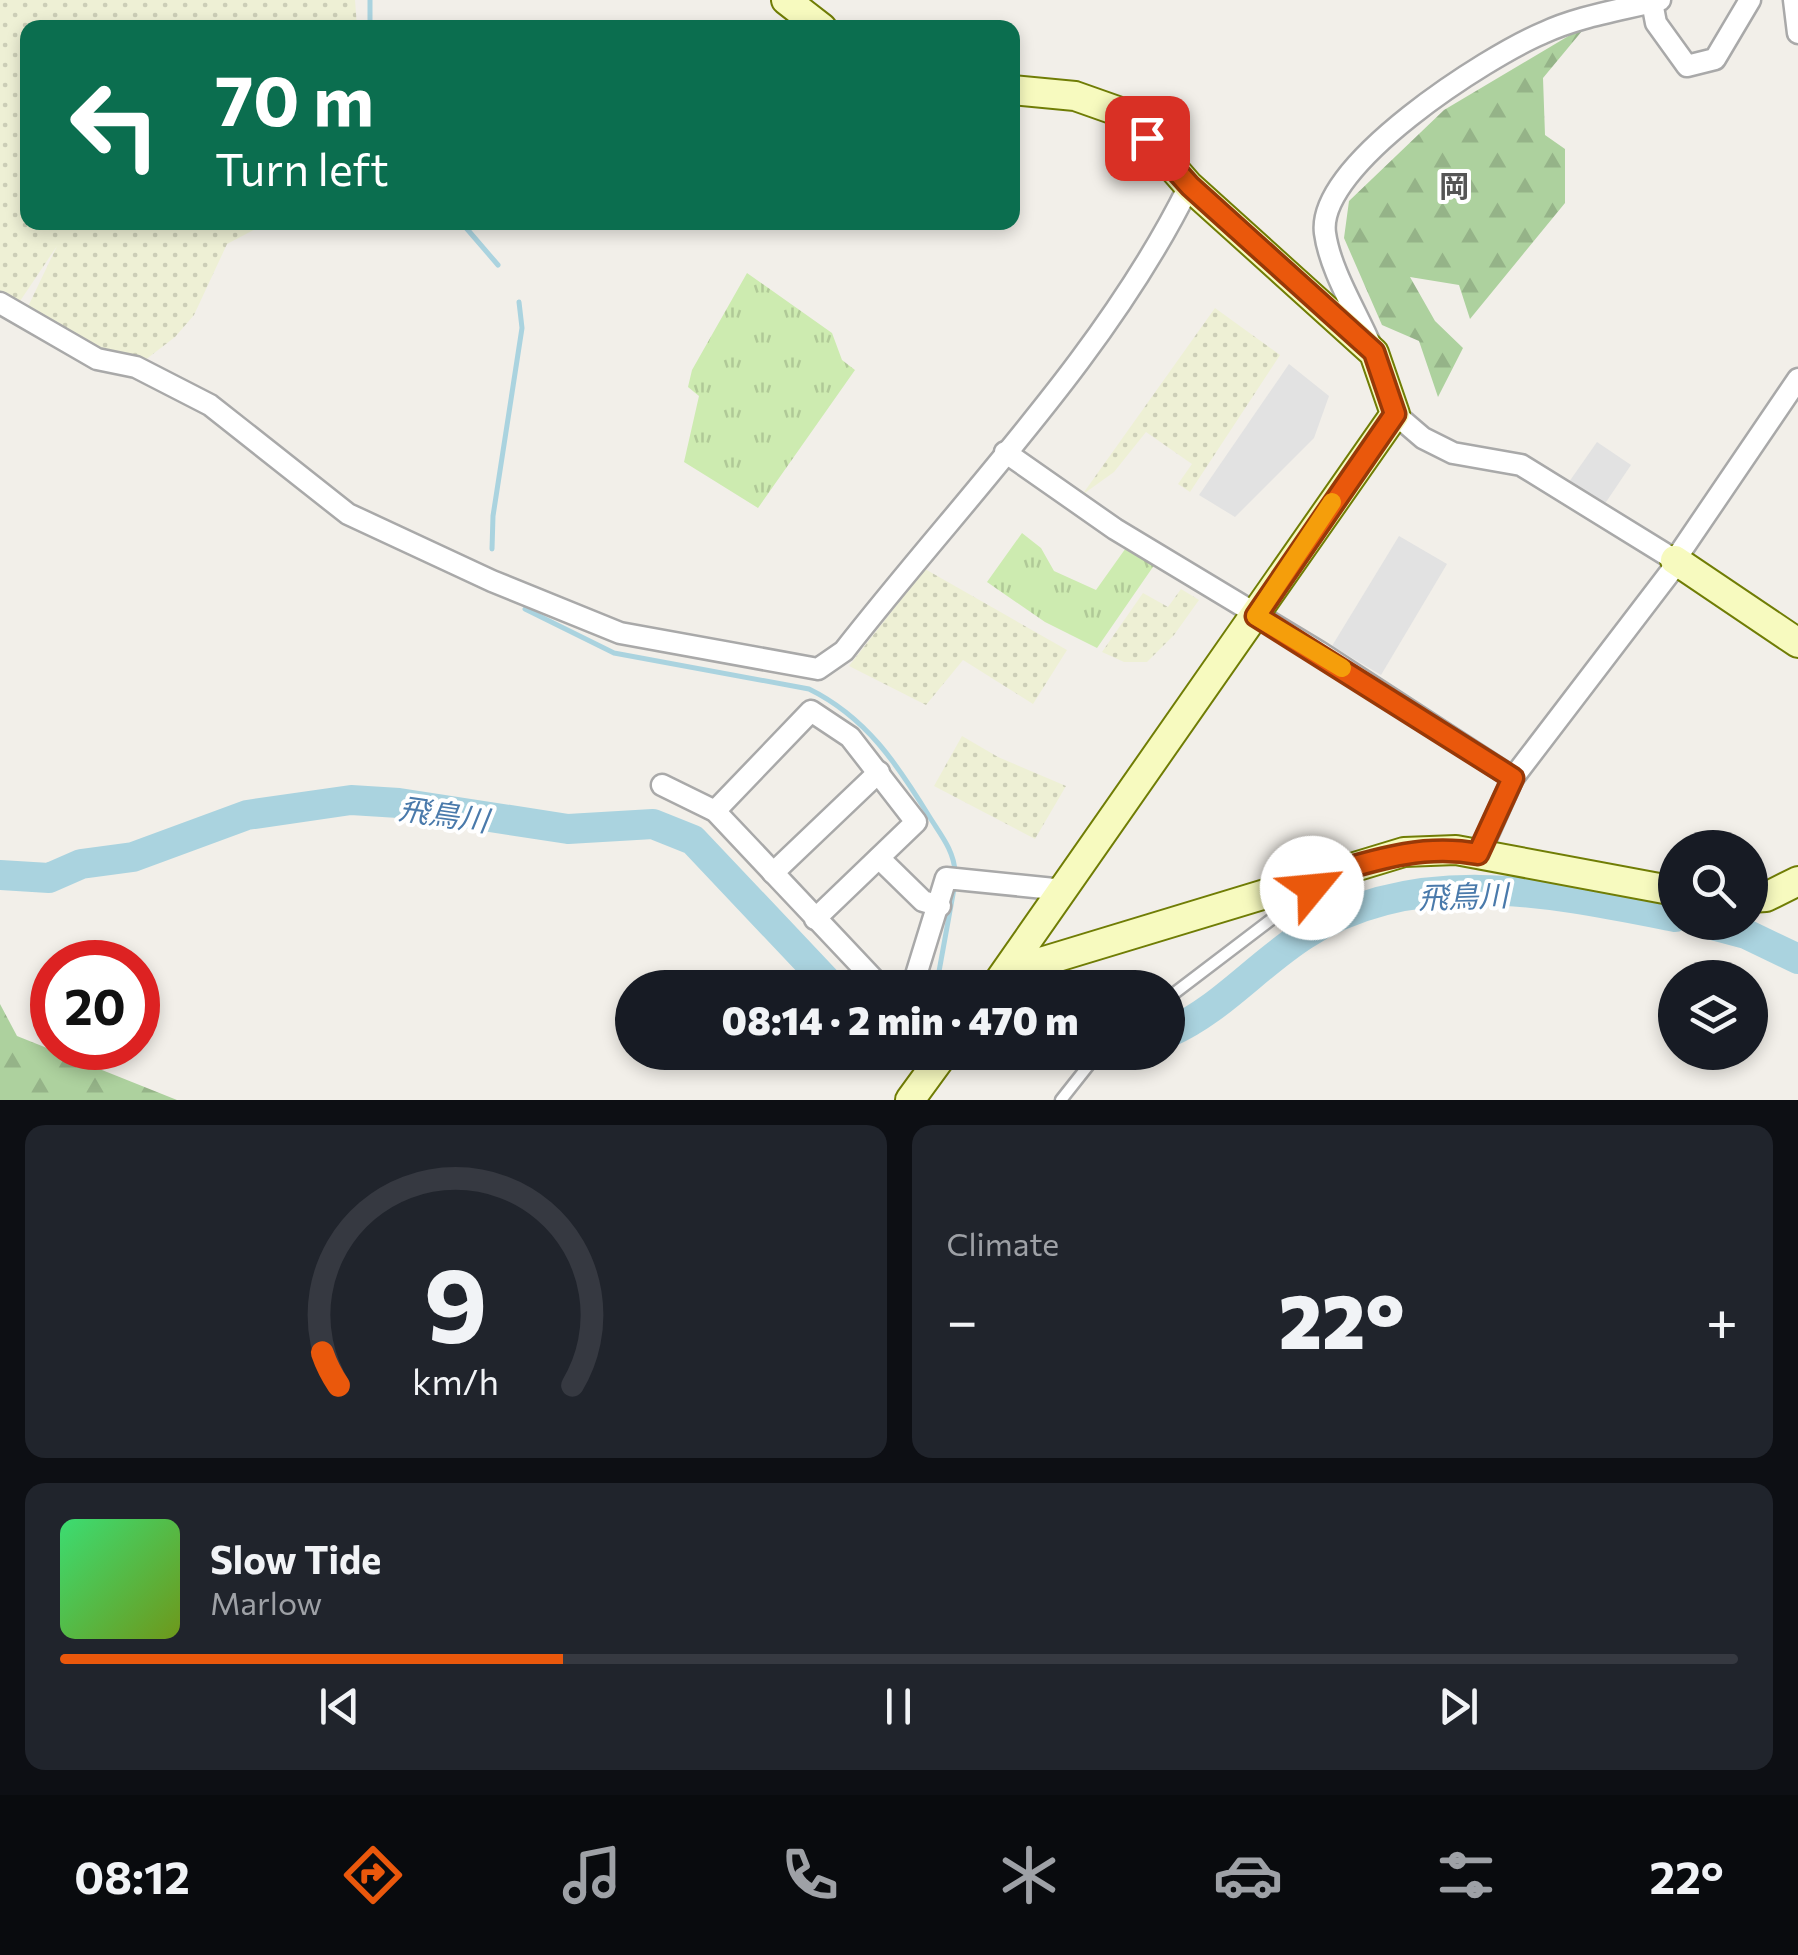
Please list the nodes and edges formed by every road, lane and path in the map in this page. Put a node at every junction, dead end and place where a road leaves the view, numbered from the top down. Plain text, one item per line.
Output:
1 (786, 0) edge
2 (1750, 0) edge
3 (1794, 0) edge
4 (1656, 1) edge
5 (812, 20) edge
6 (1798, 33) edge
7 (1020, 91) edge
8 (1190, 186) junction
9 (0, 303) edge
10 (1374, 352) junction
11 (1798, 379) edge
12 (1395, 414) junction
13 (1006, 452) junction
14 (1677, 561) junction
15 (1256, 616) junction
16 (1798, 643) edge
17 (878, 772) junction
18 (1513, 778) junction
19 (662, 784) dead end
20 (716, 811) junction
21 (1478, 854) junction
22 (879, 858) junction
23 (773, 872) junction
24 (1313, 878) junction
25 (1798, 882) edge
26 (1658, 888) edge
27 (1064, 890) junction
28 (1768, 896) edge
29 (940, 906) junction
30 (815, 919) junction
31 (1017, 959) junction
32 (865, 970) edge
33 (918, 970) edge
34 (1008, 970) edge
35 (1185, 985) edge
36 (934, 1070) edge
37 (1085, 1070) edge
38 (916, 1098) edge
39 (1061, 1100) edge

1 - 5 street
2 - 4 street
3 - 6 street
4 - 10 street
7 - 8 street
8 - 10 street
8 - 13 street
9 - 13 street
10 - 12 street
11 - 14 street
12 - 14 street
12 - 15 street
13 - 15 street
14 - 16 street
14 - 18 street
15 - 18 street
15 - 27 street
17 - 20 street
17 - 22 street
17 - 23 street
18 - 21 street
19 - 20 street
20 - 23 street
21 - 24 street
21 - 26 street
22 - 29 street
22 - 30 street
23 - 30 street
24 - 31 street
24 - 35 lane
25 - 28 street
27 - 29 street
27 - 31 street
29 - 33 street
30 - 32 street
31 - 34 street
36 - 38 street
37 - 39 lane

